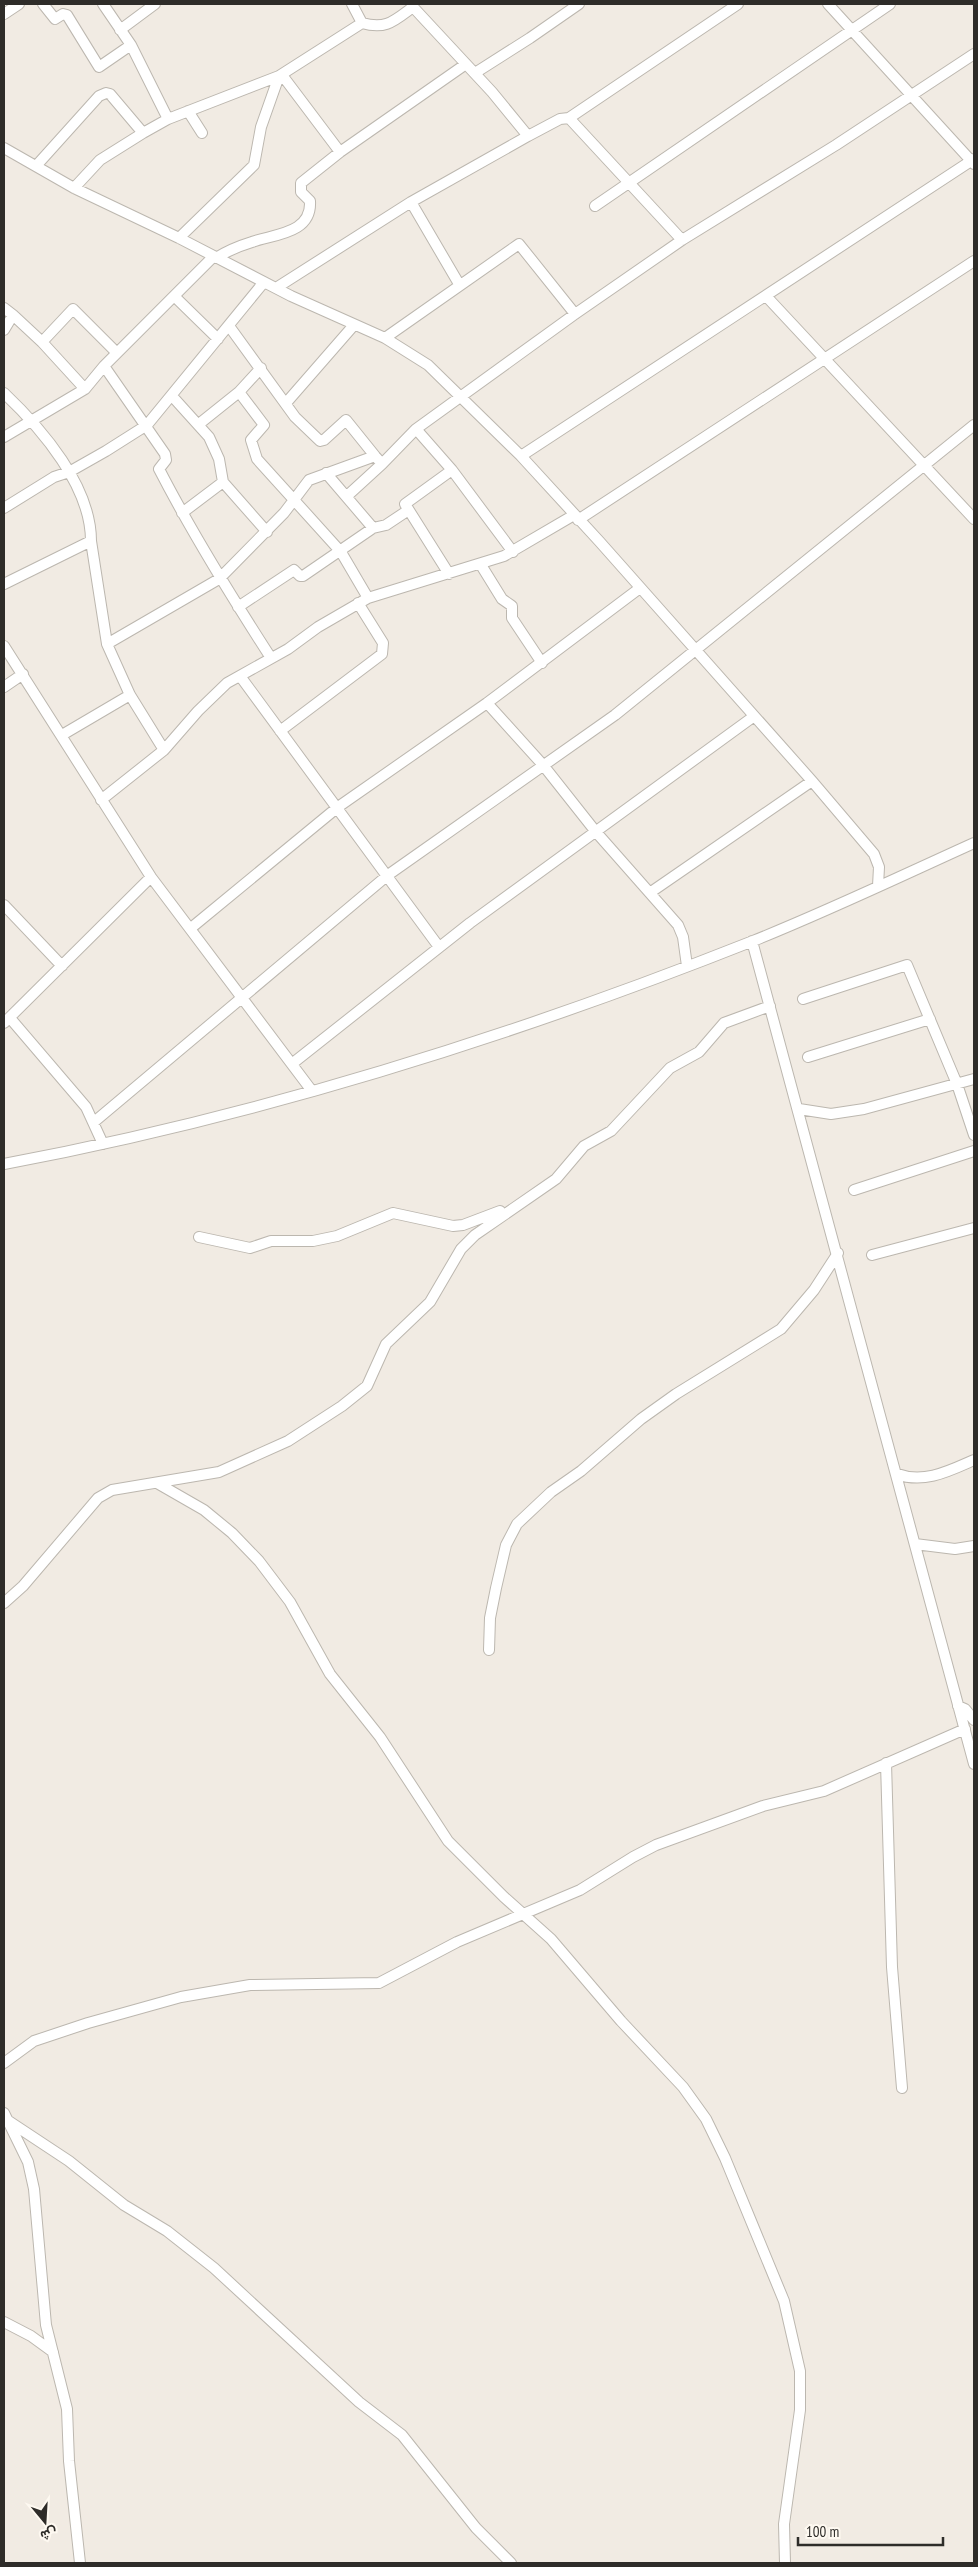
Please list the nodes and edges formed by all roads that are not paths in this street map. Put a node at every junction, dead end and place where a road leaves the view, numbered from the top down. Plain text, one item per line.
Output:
1 (43, 4) edge
2 (103, 4) edge
3 (155, 4) edge
4 (352, 4) edge
5 (579, 4) edge
6 (738, 4) edge
7 (828, 4) edge
8 (890, 4) edge
9 (416, 6) edge
10 (362, 23) junction
11 (120, 30) junction
12 (850, 30) junction
13 (131, 45) junction
14 (974, 54) edge
15 (466, 64) junction
16 (475, 73) junction
17 (281, 75) junction
18 (910, 94) junction
19 (188, 111) junction
20 (569, 118) junction
21 (168, 119) junction
22 (143, 133) junction
23 (202, 133) dead end
24 (528, 136) junction
25 (4, 148) edge
26 (340, 152) junction
27 (973, 162) edge
28 (36, 166) junction
29 (628, 183) junction
30 (74, 188) junction
31 (411, 202) junction
32 (595, 206) dead end
33 (179, 238) junction
34 (682, 240) junction
35 (215, 257) junction
36 (974, 261) edge
37 (264, 282) junction
38 (459, 284) junction
39 (276, 288) junction
40 (174, 296) junction
41 (766, 296) junction
42 (4, 308) edge
43 (575, 314) junction
44 (13, 315) junction
45 (354, 325) junction
46 (229, 326) junction
47 (4, 330) edge
48 (385, 338) junction
49 (218, 339) junction
50 (42, 342) junction
51 (116, 352) junction
52 (824, 359) junction
53 (104, 366) junction
54 (261, 368) junction
55 (86, 389) junction
56 (239, 392) junction
57 (4, 393) edge
58 (172, 396) junction
59 (458, 396) junction
60 (286, 403) junction
61 (33, 420) junction
62 (199, 424) junction
63 (147, 425) junction
64 (974, 425) edge
65 (416, 429) junction
66 (4, 437) edge
67 (521, 456) junction
68 (378, 460) junction
69 (923, 466) junction
70 (452, 470) junction
71 (68, 472) junction
72 (326, 473) junction
73 (223, 482) junction
74 (347, 496) junction
75 (294, 500) junction
76 (4, 508) edge
77 (407, 511) junction
78 (182, 513) junction
79 (576, 517) junction
80 (974, 519) edge
81 (373, 528) junction
82 (267, 532) junction
83 (91, 541) junction
84 (341, 552) junction
85 (513, 552) junction
86 (481, 565) junction
87 (448, 574) junction
88 (219, 579) junction
89 (4, 584) edge
90 (640, 588) junction
91 (363, 600) junction
92 (238, 607) junction
93 (107, 644) junction
94 (4, 646) edge
95 (694, 650) junction
96 (271, 658) junction
97 (542, 663) junction
98 (22, 674) junction
99 (240, 676) junction
100 (4, 687) edge
101 (130, 695) junction
102 (487, 703) junction
103 (753, 717) junction
104 (280, 731) junction
105 (62, 735) junction
106 (164, 750) junction
107 (543, 765) junction
108 (812, 781) junction
109 (101, 800) junction
110 (338, 807) junction
111 (596, 832) junction
112 (974, 843) edge
113 (388, 875) junction
114 (151, 877) junction
115 (878, 886) junction
116 (651, 892) junction
117 (4, 905) edge
118 (191, 928) junction
119 (752, 941) junction
120 (439, 947) junction
121 (62, 966) junction
122 (688, 966) junction
123 (242, 999) junction
124 (803, 999) dead end
125 (770, 1006) junction
126 (930, 1019) junction
127 (7, 1020) edge
128 (808, 1057) dead end
129 (293, 1064) junction
130 (974, 1079) edge
131 (957, 1084) junction
132 (312, 1091) junction
133 (798, 1109) junction
134 (94, 1122) junction
135 (974, 1136) edge
136 (103, 1144) junction
137 (974, 1151) edge
138 (4, 1164) edge
139 (854, 1190) dead end
140 (513, 1207) junction
141 (974, 1228) edge
142 (199, 1237) dead end
143 (838, 1253) junction
144 (872, 1255) dead end
145 (974, 1460) edge
146 (897, 1474) junction
147 (157, 1483) junction
148 (915, 1544) junction
149 (974, 1546) edge
150 (4, 1603) edge
151 (489, 1650) dead end
152 (958, 1706) junction
153 (974, 1720) edge
154 (965, 1729) junction
155 (886, 1763) junction
156 (974, 1764) edge
157 (523, 1912) junction
158 (4, 2063) edge
159 (902, 2088) dead end
160 (5, 2116) edge
161 (4, 2322) edge
162 (53, 2352) junction
163 (508, 2562) edge
164 (80, 2563) edge
165 (785, 2563) edge

1 - 13 street
2 - 11 street
3 - 11 street
4 - 10 street
5 - 16 street
6 - 20 street
7 - 12 street
8 - 12 street
9 - 10 street
9 - 15 street
10 - 17 street
11 - 13 street
12 - 18 street
12 - 29 street
13 - 21 street
14 - 18 street
15 - 16 street
15 - 26 street
16 - 24 street
17 - 19 street
17 - 26 street
17 - 33 street
18 - 27 street
18 - 34 street
19 - 21 street
19 - 23 street
20 - 24 street
20 - 29 street
21 - 22 street
22 - 28 street
22 - 30 street
24 - 31 street
25 - 28 street
26 - 35 street
27 - 41 street
28 - 30 street
29 - 32 street
29 - 34 street
30 - 33 street
31 - 38 street
31 - 39 street
33 - 35 street
34 - 43 street
35 - 37 street
35 - 40 street
36 - 52 street
37 - 39 street
37 - 46 street
38 - 43 street
38 - 48 street
39 - 45 street
40 - 49 street
40 - 51 street
41 - 52 street
41 - 67 street
42 - 44 street
43 - 59 street
44 - 47 street
44 - 50 street
45 - 48 street
45 - 60 street
46 - 49 street
46 - 54 street
48 - 59 street
49 - 58 street
50 - 51 street
50 - 55 street
51 - 53 street
52 - 69 street
52 - 79 street
53 - 55 street
53 - 63 street
54 - 56 street
54 - 60 street
55 - 61 street
56 - 62 street
56 - 75 street
57 - 61 street
58 - 62 street
58 - 63 street
59 - 65 street
59 - 67 street
60 - 68 street
61 - 66 street
61 - 71 street
62 - 73 street
63 - 71 street
63 - 78 street
64 - 69 street
65 - 68 street
65 - 70 street
67 - 79 street
68 - 72 street
68 - 74 street
69 - 80 street
69 - 95 street
70 - 77 street
70 - 85 street
71 - 76 street
71 - 83 street
72 - 74 street
72 - 75 street
73 - 78 street
73 - 82 street
74 - 81 street
75 - 82 street
75 - 84 street
77 - 81 street
77 - 87 street
78 - 88 street
79 - 85 street
79 - 90 street
81 - 84 street
82 - 88 street
83 - 89 street
83 - 93 street
84 - 91 street
84 - 92 street
85 - 86 street
86 - 87 street
86 - 97 street
87 - 91 street
88 - 92 street
88 - 93 street
90 - 95 street
90 - 97 street
91 - 96 street
91 - 104 street
92 - 96 street
93 - 101 street
94 - 98 street
95 - 103 street
95 - 107 street
96 - 99 street
97 - 102 street
98 - 100 street
98 - 105 street
99 - 104 street
99 - 106 street
101 - 105 street
101 - 106 street
102 - 107 street
102 - 110 street
103 - 108 street
103 - 111 street
104 - 110 street
105 - 109 street
106 - 109 street
107 - 111 street
107 - 113 street
108 - 115 street
108 - 116 street
109 - 114 street
110 - 113 street
110 - 118 street
111 - 116 street
111 - 120 street
112 - 115 street
113 - 120 street
113 - 123 street
114 - 118 street
114 - 121 street
115 - 119 street
116 - 122 street
117 - 121 street
118 - 123 street
119 - 122 street
119 - 125 street
120 - 129 street
121 - 127 street
122 - 132 street
123 - 129 street
123 - 134 street
124 - 126 street
125 - 133 street
125 - 140 street
126 - 128 street
126 - 131 street
127 - 134 street
129 - 132 street
130 - 131 street
131 - 133 street
131 - 135 street
132 - 136 street
133 - 143 street
134 - 136 street
136 - 138 street
137 - 139 street
140 - 142 street
140 - 147 street
141 - 144 street
143 - 146 street
143 - 151 street
145 - 146 street
146 - 148 street
147 - 150 street
147 - 157 street
148 - 149 street
148 - 152 street
152 - 153 street
152 - 154 street
154 - 155 street
154 - 156 street
155 - 157 street
155 - 159 street
157 - 158 street
157 - 165 street
160 - 162 street
160 - 163 street
161 - 162 street
162 - 164 street

